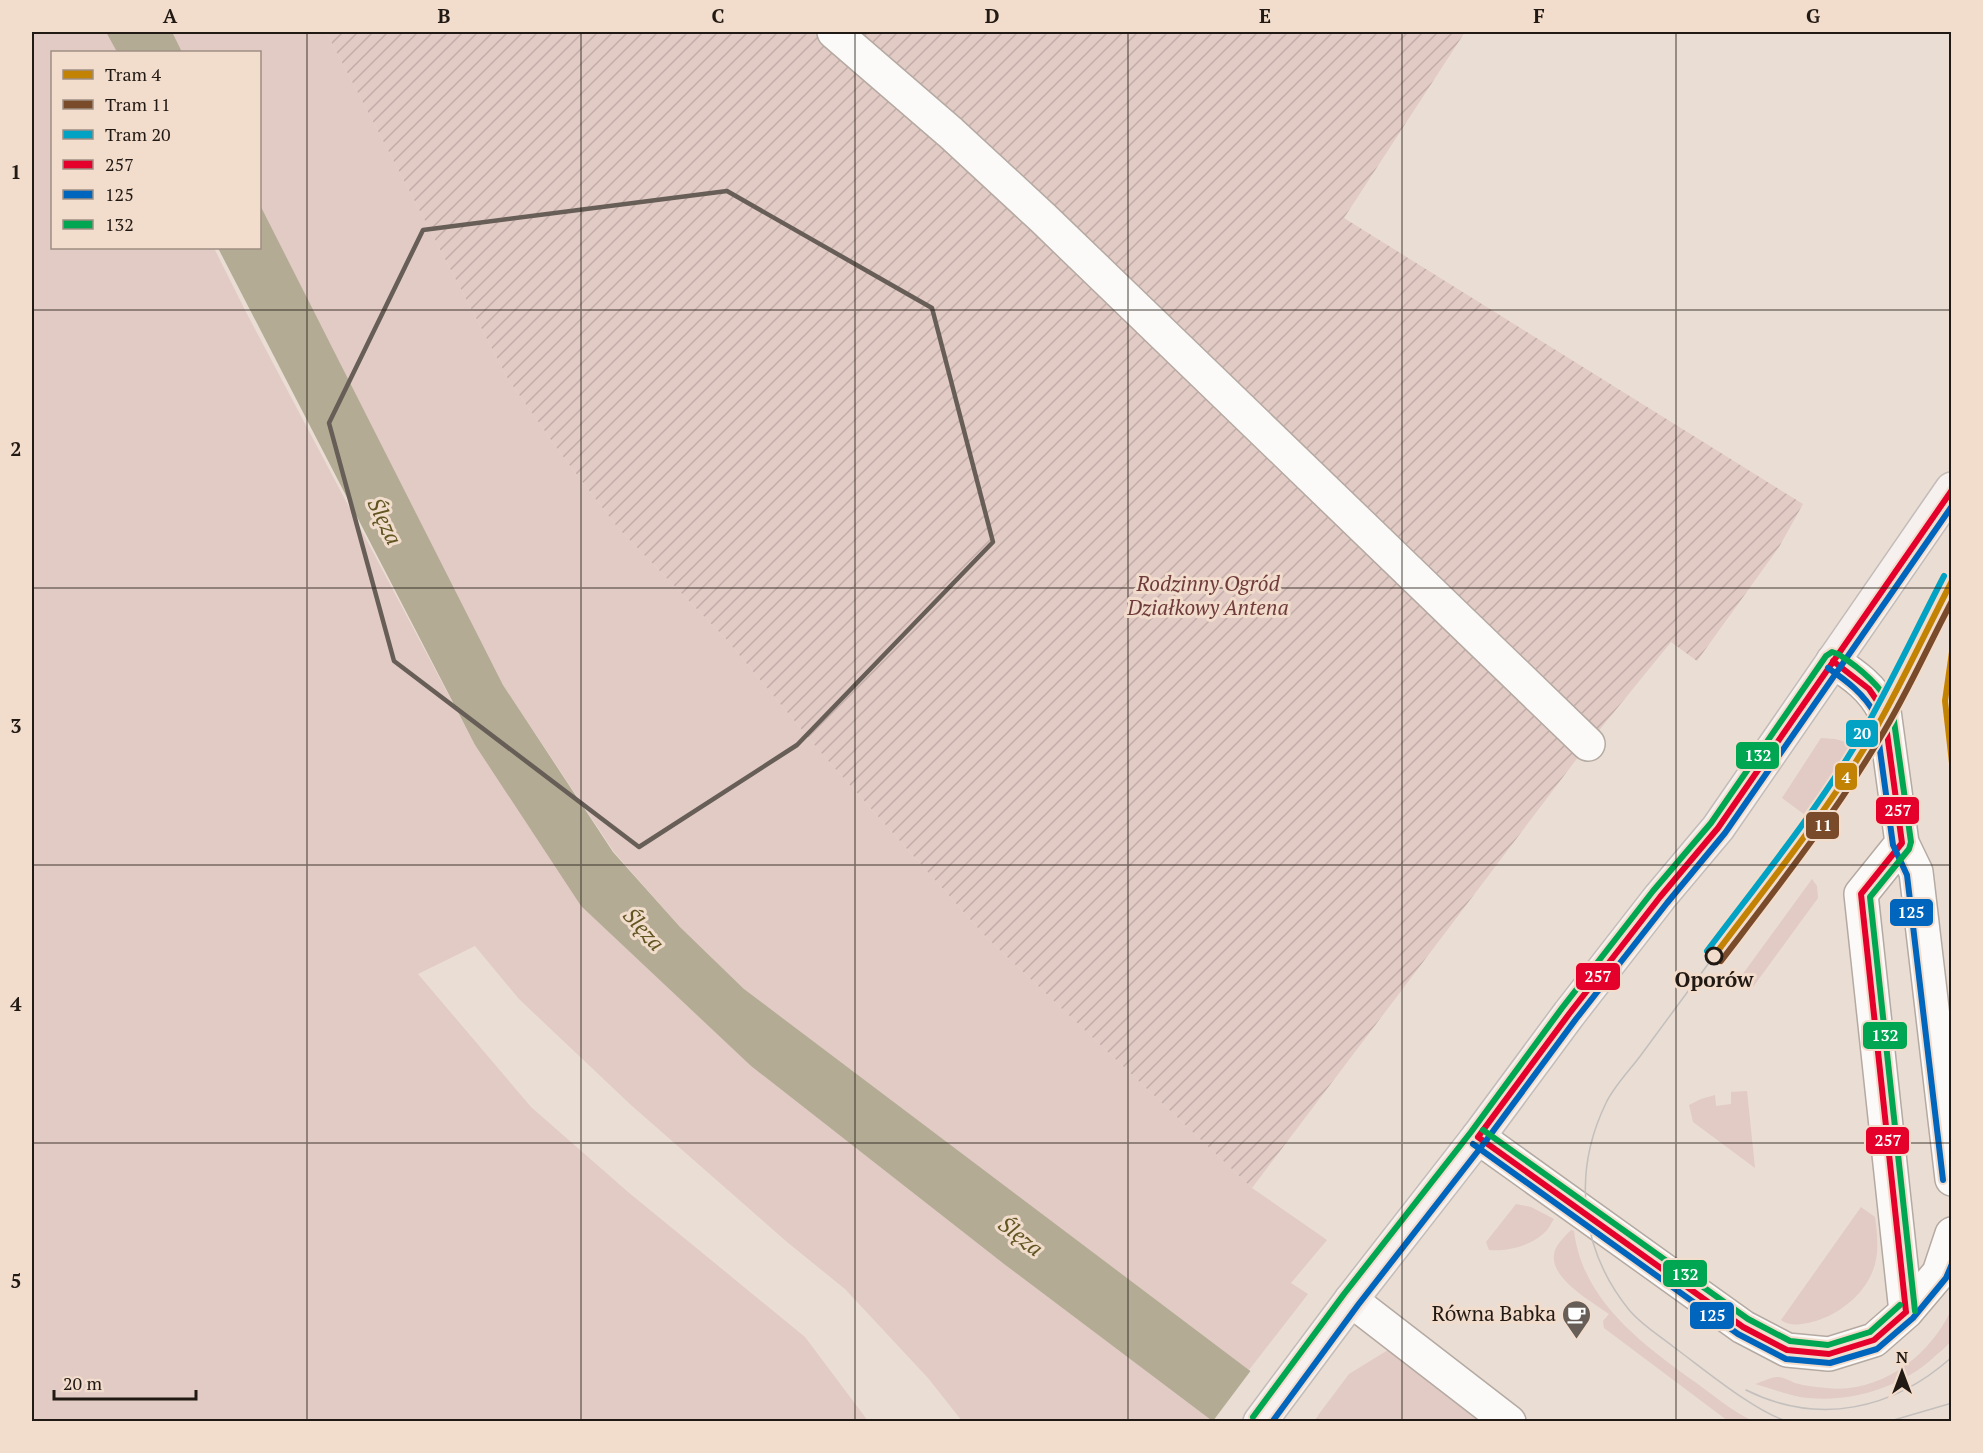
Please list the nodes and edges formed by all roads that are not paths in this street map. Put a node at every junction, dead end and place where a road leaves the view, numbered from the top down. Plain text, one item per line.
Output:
1 (834, 32) edge
2 (1952, 489) edge
3 (1833, 661) junction
4 (1588, 744) dead end
5 (1902, 843) junction
6 (1478, 1137) junction
7 (1952, 1179) edge
8 (1952, 1234) edge
9 (1351, 1300) junction
10 (1905, 1312) junction
11 (1260, 1422) edge
12 (1509, 1422) edge

1 - 4 lane
2 - 3 main road
3 - 5 lane
3 - 6 main road
5 - 7 lane
5 - 10 lane
6 - 9 main road
6 - 10 lane
8 - 10 lane
9 - 11 main road
9 - 12 lane

